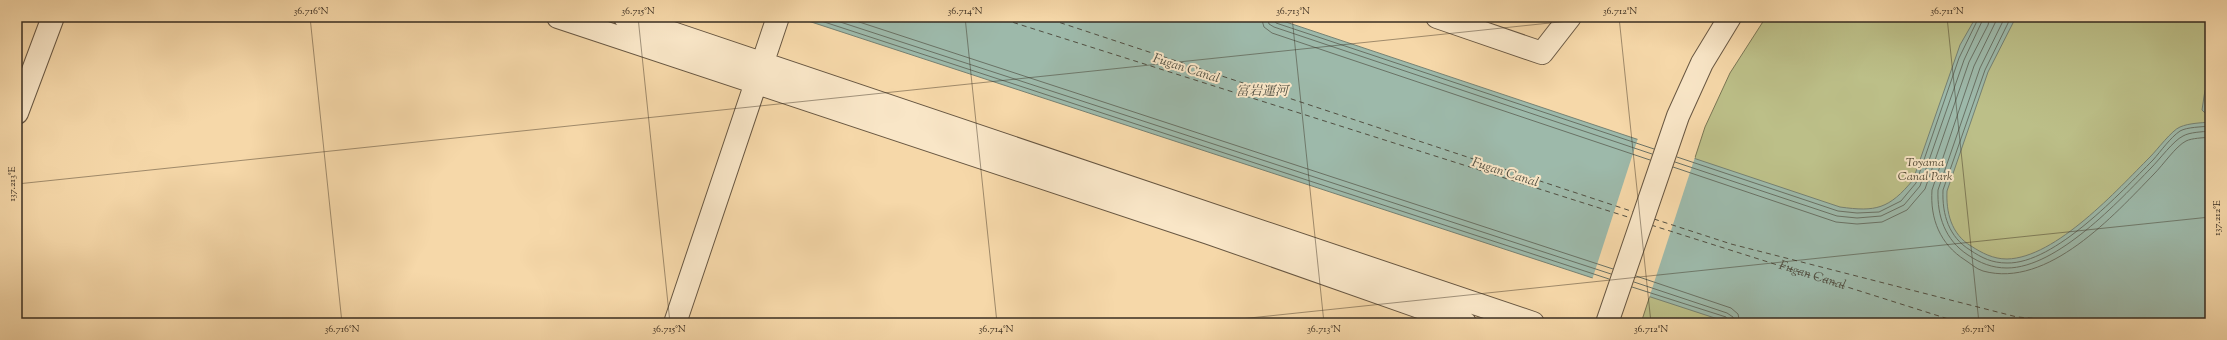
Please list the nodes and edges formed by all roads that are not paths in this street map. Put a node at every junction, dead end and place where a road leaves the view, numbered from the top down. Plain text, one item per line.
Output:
1 (53, 17) edge
2 (558, 17) edge
3 (624, 17) edge
4 (1570, 17) edge
5 (1730, 17) edge
6 (1441, 18) edge
7 (776, 24) edge
8 (763, 62) junction
9 (756, 83) junction
10 (17, 113) edge
11 (1610, 313) edge
12 (675, 323) edge
13 (1465, 323) edge
14 (1534, 323) edge

1 - 10 street
2 - 9 street
3 - 8 street
4 - 6 street
5 - 11 street
7 - 8 street
8 - 9 street
8 - 14 street
9 - 12 street
9 - 13 street

